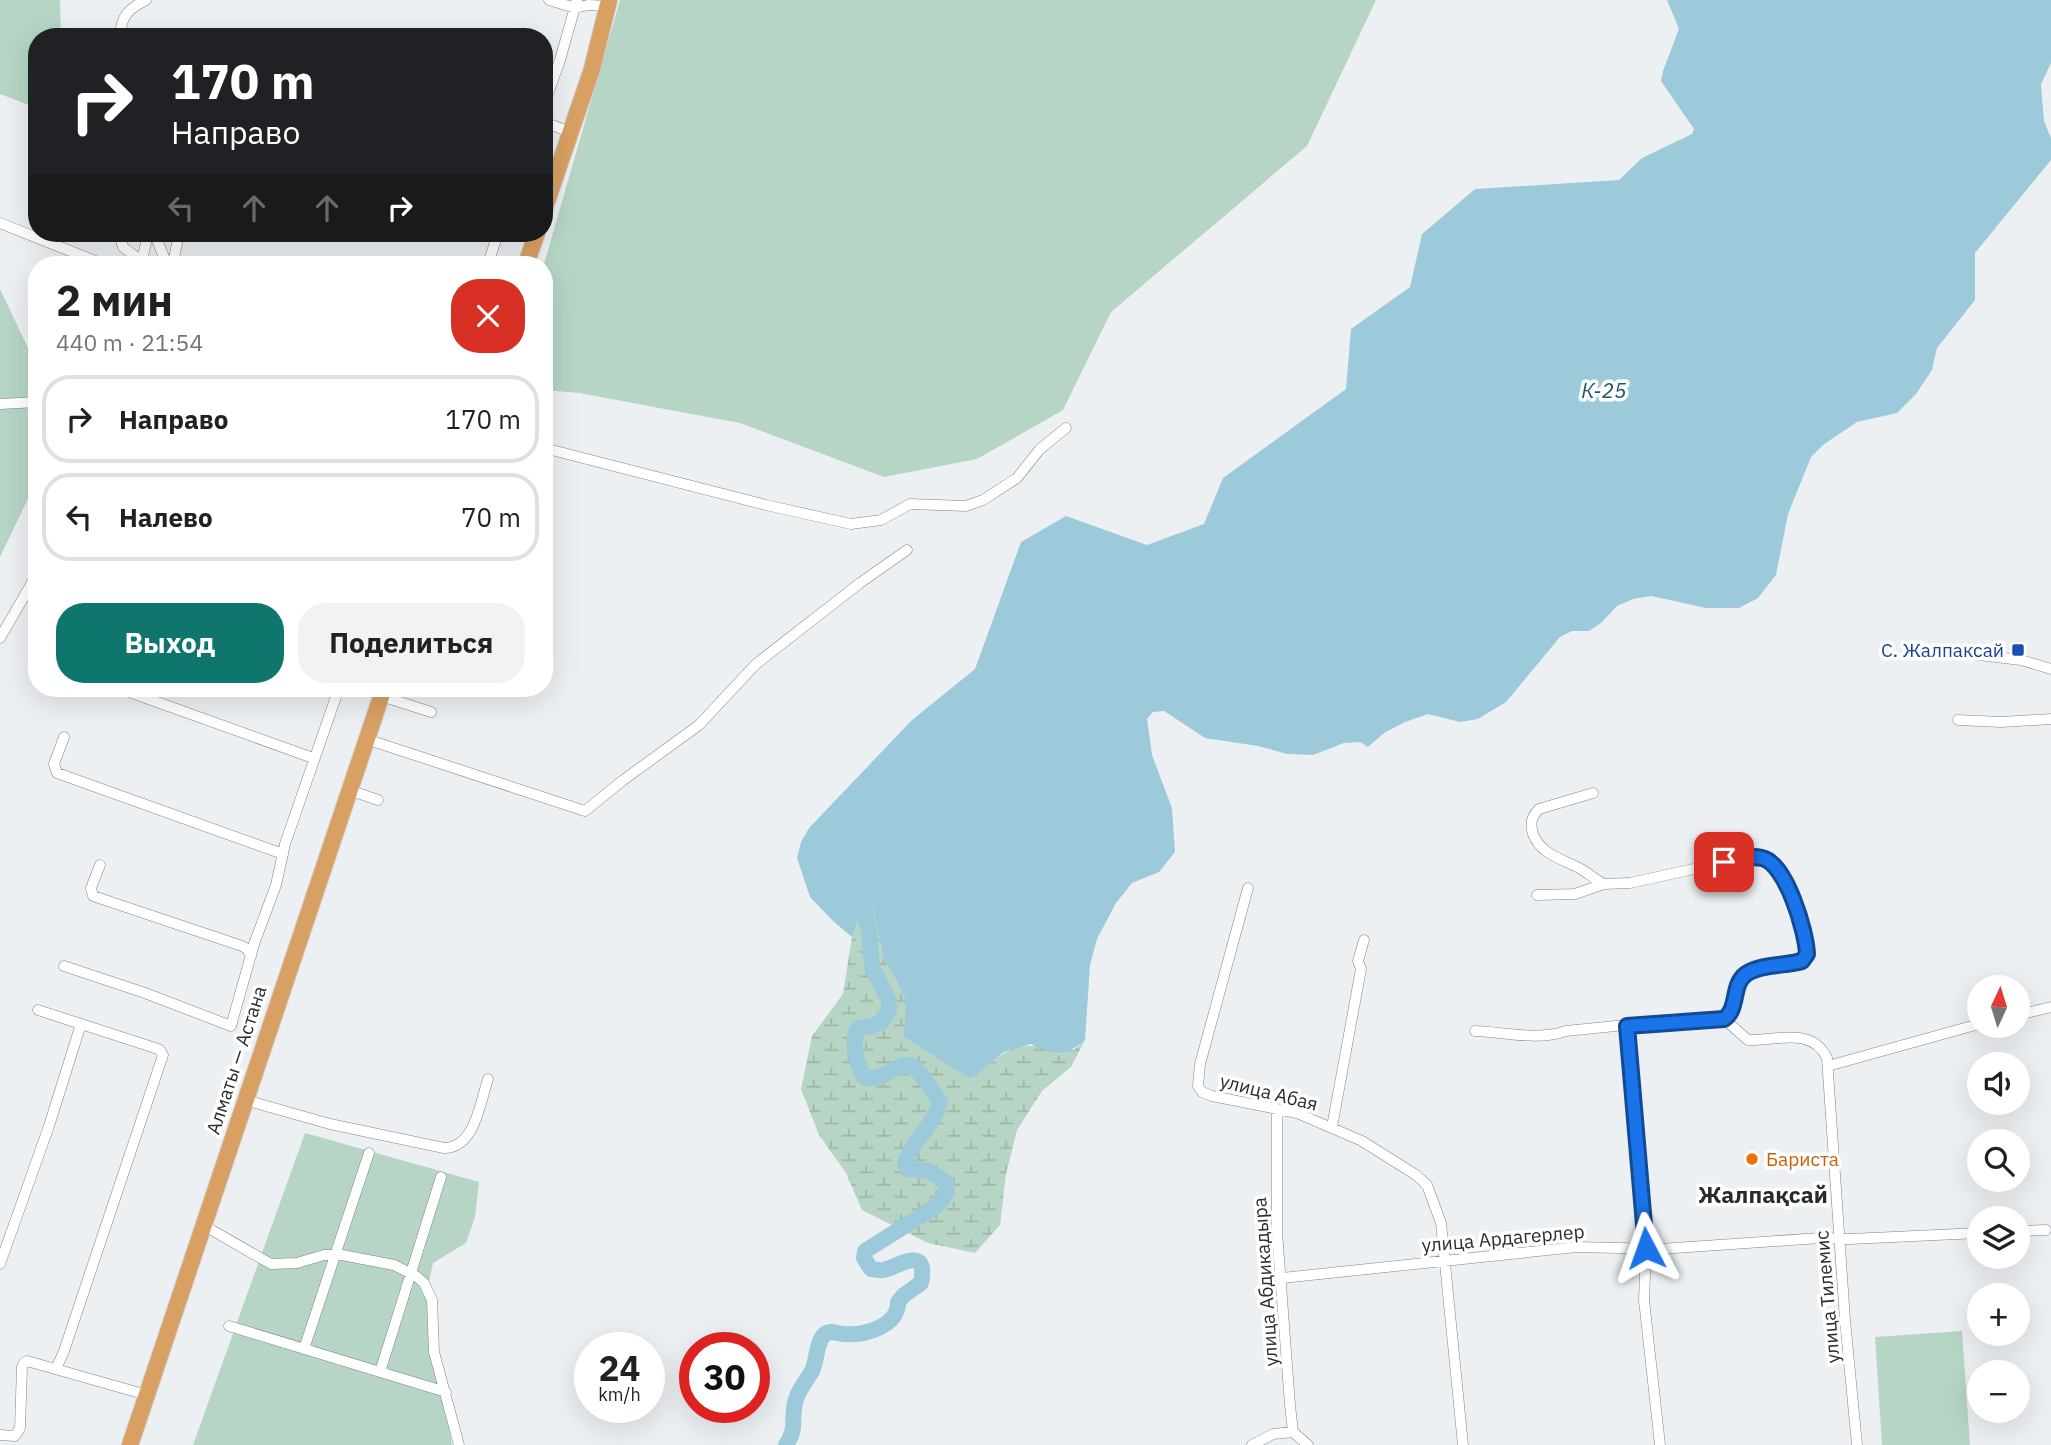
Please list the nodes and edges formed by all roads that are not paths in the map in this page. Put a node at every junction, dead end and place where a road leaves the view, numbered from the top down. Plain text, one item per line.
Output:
1 (549, 0) edge
2 (141, 1) edge
3 (609, 3) edge
4 (576, 4) edge
5 (121, 28) edge
6 (553, 80) edge
7 (553, 125) edge
8 (570, 132) junction
9 (553, 183) edge
10 (0, 223) edge
11 (28, 234) edge
12 (48, 242) edge
13 (122, 242) edge
14 (83, 256) edge
15 (134, 256) edge
16 (28, 402) edge
17 (0, 404) edge
18 (1066, 428) dead end
19 (553, 450) edge
20 (906, 550) dead end
21 (28, 590) edge
22 (0, 638) edge
23 (1979, 655) dead end
24 (2051, 669) edge
25 (140, 697) edge
26 (336, 697) edge
27 (380, 697) edge
28 (394, 697) edge
29 (430, 712) dead end
30 (2051, 719) edge
31 (1958, 720) dead end
32 (64, 737) dead end
33 (366, 739) junction
34 (313, 758) junction
35 (349, 790) junction
36 (1593, 793) dead end
37 (378, 800) dead end
38 (283, 854) junction
39 (100, 865) dead end
40 (1604, 884) junction
41 (1248, 888) dead end
42 (1537, 895) dead end
43 (1364, 940) dead end
44 (251, 956) junction
45 (64, 966) dead end
46 (2051, 1007) edge
47 (38, 1010) dead end
48 (2030, 1012) edge
49 (1724, 1019) junction
50 (81, 1024) junction
51 (1627, 1026) junction
52 (1967, 1027) edge
53 (1475, 1031) dead end
54 (1828, 1066) junction
55 (488, 1079) dead end
56 (245, 1100) junction
57 (1277, 1108) junction
58 (1332, 1127) junction
59 (369, 1153) dead end
60 (441, 1177) dead end
61 (203, 1225) junction
62 (2046, 1230) dead end
63 (2030, 1231) edge
64 (1967, 1233) edge
65 (1839, 1238) junction
66 (1646, 1248) junction
67 (334, 1255) junction
68 (1446, 1261) junction
69 (0, 1264) edge
70 (410, 1272) junction
71 (1282, 1278) junction
72 (229, 1326) dead end
73 (304, 1349) junction
74 (56, 1369) junction
75 (380, 1372) junction
76 (446, 1392) junction
77 (147, 1395) junction
78 (1293, 1432) junction
79 (0, 1434) edge
80 (16, 1440) edge
81 (130, 1445) edge
82 (459, 1445) edge
83 (1252, 1445) edge
84 (1308, 1445) edge
85 (1463, 1445) edge
86 (1660, 1445) edge
87 (1857, 1445) edge

1 - 4 street
2 - 5 street
3 - 4 street
3 - 8 highway
4 - 6 street
7 - 8 street
8 - 9 highway
10 - 11 street
12 - 14 street
13 - 15 street
16 - 17 street
18 - 19 street
20 - 33 street
21 - 22 street
23 - 24 street
25 - 34 street
26 - 34 street
27 - 33 highway, Алматы — Астана
28 - 29 street
30 - 31 street
32 - 38 street
33 - 35 highway, Алматы — Астана
34 - 38 street
35 - 37 street
35 - 56 highway, Алматы — Астана
36 - 40 street
38 - 44 street
39 - 44 street
40 - 42 street
40 - 49 street
41 - 57 street, улица Абая
43 - 58 street
44 - 45 street
46 - 48 street
47 - 50 street
49 - 51 street
49 - 54 street, улица Тилемис
50 - 69 street
50 - 74 street
51 - 53 street
51 - 66 street
52 - 54 street
54 - 65 street, улица Тилемис
55 - 56 street
56 - 61 highway, Алматы — Астана
57 - 58 street, улица Абая
57 - 71 street, улица Абдикадыра
58 - 68 street, улица Абая
59 - 67 street
60 - 70 street
61 - 67 street
61 - 77 highway, Алматы — Астана
62 - 63 street
64 - 65 street, улица Ардагерлер
65 - 66 street, улица Ардагерлер
65 - 87 street, улица Тилемис
66 - 68 street, улица Ардагерлер
66 - 86 street
67 - 70 street
67 - 73 street
68 - 71 street, улица Ардагерлер
68 - 85 street, улица Абая
70 - 75 street
70 - 76 street
71 - 78 street, улица Абдикадыра
72 - 73 street
73 - 75 street
74 - 77 street
74 - 80 street
75 - 76 street
76 - 82 street
77 - 81 highway, Алматы — Астана
78 - 83 street
78 - 84 street
79 - 80 street

